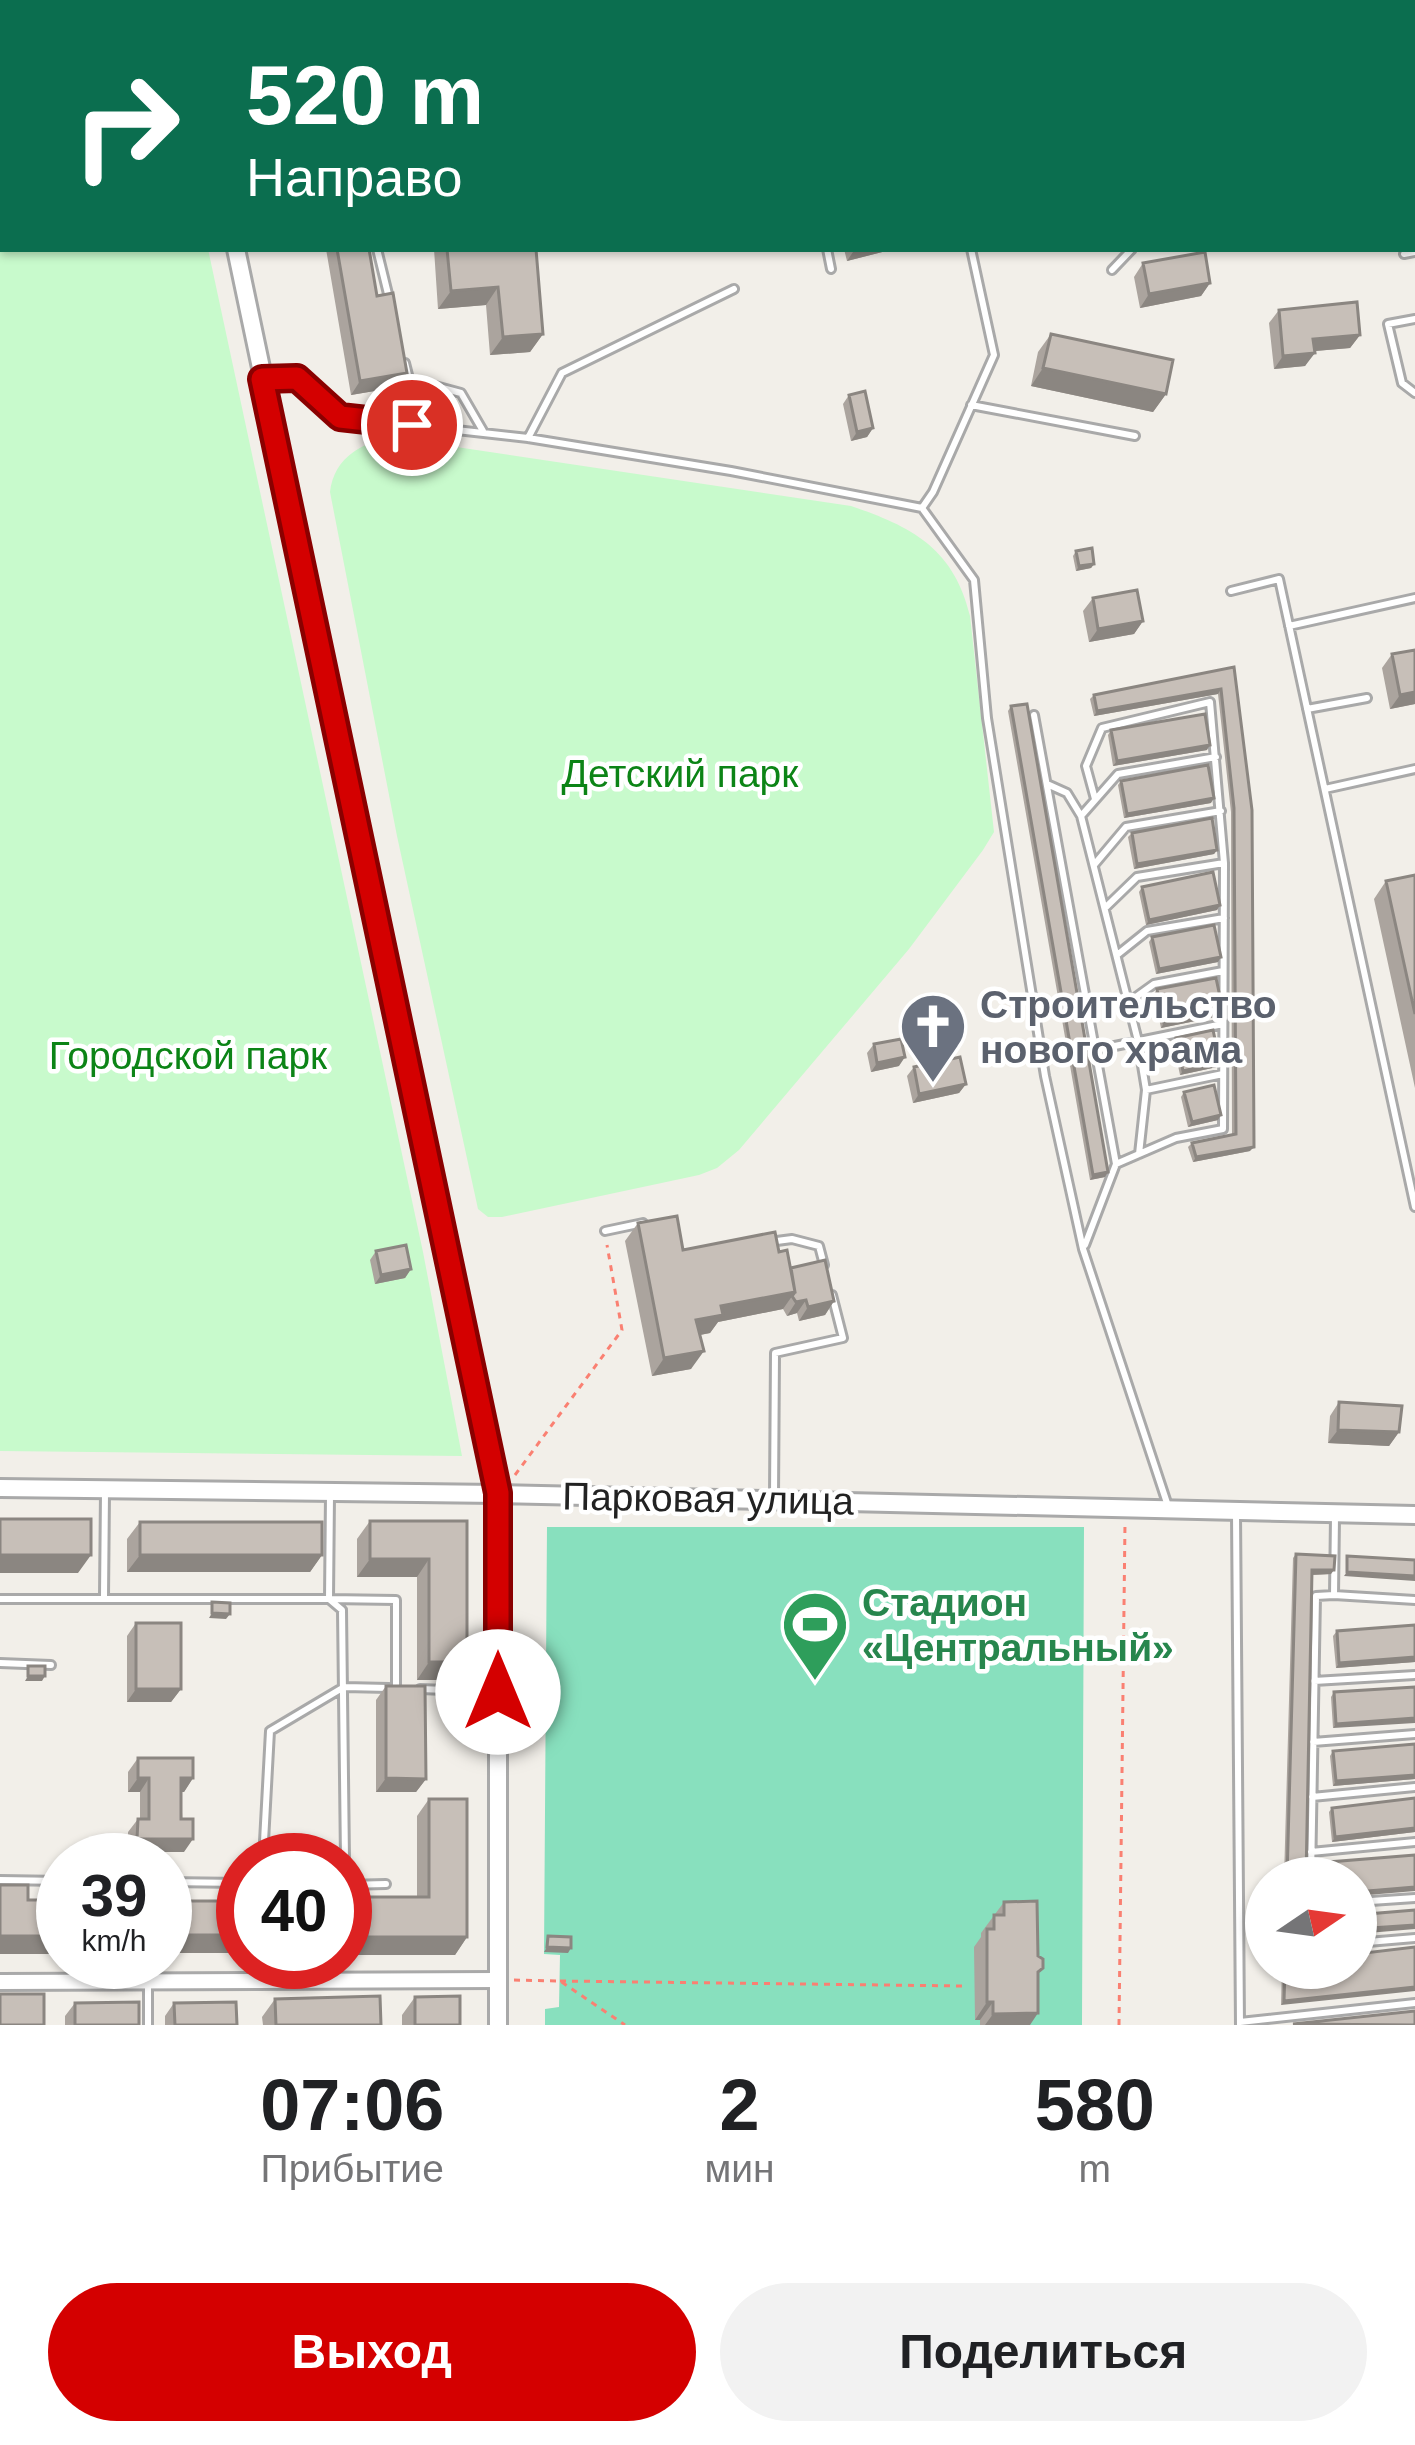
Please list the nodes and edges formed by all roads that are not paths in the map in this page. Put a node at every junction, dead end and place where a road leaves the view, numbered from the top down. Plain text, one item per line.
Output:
1 (237, 252) edge
2 (377, 252) edge
3 (827, 252) edge
4 (972, 252) edge
5 (1129, 252) edge
6 (1415, 252) edge
7 (1404, 254) dead end
8 (830, 269) dead end
9 (1112, 270) dead end
10 (734, 289) dead end
11 (393, 314) edge
12 (1415, 319) edge
13 (404, 357) edge
14 (262, 379) junction
15 (1415, 393) edge
16 (971, 405) junction
17 (484, 433) junction
18 (1135, 436) dead end
19 (528, 438) junction
20 (922, 508) junction
21 (1231, 591) dead end
22 (1415, 598) edge
23 (1289, 626) junction
24 (1367, 698) dead end
25 (1307, 709) junction
26 (1034, 715) edge
27 (1216, 757) junction
28 (1415, 770) edge
29 (1047, 784) junction
30 (1324, 789) junction
31 (1094, 799) junction
32 (1221, 811) junction
33 (1082, 816) junction
34 (1224, 862) junction
35 (1094, 865) junction
36 (1105, 908) junction
37 (1224, 918) junction
38 (1117, 956) junction
39 (1223, 970) junction
40 (1129, 1001) junction
41 (1223, 1024) junction
42 (1138, 1041) junction
43 (1095, 1050) junction
44 (1223, 1074) junction
45 (1146, 1090) junction
46 (1139, 1154) junction
47 (1116, 1164) junction
48 (1415, 1207) edge
49 (650, 1221) edge
50 (605, 1231) road end
51 (770, 1242) edge
52 (1083, 1249) junction
53 (825, 1269) edge
54 (831, 1292) edge
55 (0, 1488) edge
56 (105, 1489) junction
57 (330, 1492) junction
58 (498, 1493) junction
59 (774, 1500) junction
60 (1169, 1510) junction
61 (1236, 1510) junction
62 (1335, 1514) junction
63 (1415, 1515) edge
64 (1334, 1595) junction
65 (104, 1597) junction
66 (0, 1599) edge
67 (328, 1599) junction
68 (1415, 1600) edge
69 (0, 1663) edge
70 (51, 1665) dead end
71 (1415, 1675) edge
72 (1314, 1681) junction
73 (344, 1687) junction
74 (416, 1689) edge
75 (498, 1692) junction
76 (1415, 1734) edge
77 (1313, 1742) junction
78 (1415, 1787) edge
79 (1312, 1797) junction
80 (265, 1833) edge
81 (345, 1833) edge
82 (1415, 1842) edge
83 (1311, 1852) junction
84 (1311, 1857) edge
85 (0, 1880) edge
86 (36, 1881) edge
87 (372, 1884) edge
88 (386, 1884) dead end
89 (1415, 1898) edge
90 (1377, 1901) edge
91 (1415, 1938) edge
92 (1377, 1941) edge
93 (498, 1980) junction
94 (372, 1981) edge
95 (0, 1982) edge
96 (36, 1982) edge
97 (147, 1989) edge
98 (1415, 2003) edge
99 (1240, 2024) edge
100 (148, 2025) edge
101 (498, 2025) edge

1 - 14 street
2 - 11 lane
3 - 8 lane
4 - 16 lane
5 - 9 lane
6 - 7 lane
10 - 19 lane
12 - 15 lane
13 - 17 lane
14 - 17 lane
14 - 58 street
16 - 18 lane
16 - 20 lane
17 - 19 lane
19 - 20 lane
20 - 52 lane
21 - 23 lane
22 - 23 lane
23 - 25 lane
24 - 25 lane
25 - 30 lane
26 - 29 lane
27 - 31 lane
27 - 31 lane
27 - 32 lane
28 - 30 lane
29 - 33 lane
29 - 43 lane
30 - 48 lane
31 - 33 lane
32 - 34 lane
32 - 35 lane
33 - 35 lane
34 - 36 lane
34 - 37 lane
35 - 36 lane
36 - 38 lane
37 - 38 lane
37 - 39 lane
38 - 40 lane
39 - 40 lane
39 - 41 lane
40 - 42 lane
41 - 42 lane
41 - 44 lane
42 - 43 lane
42 - 45 lane
43 - 47 lane
44 - 45 lane
44 - 46 lane
45 - 46 lane
46 - 47 lane
47 - 52 lane
49 - 50 lane
51 - 53 lane
52 - 60 lane
54 - 59 lane
55 - 56 street, Парковая улица
56 - 57 street, Парковая улица
56 - 65 lane
57 - 58 street, Парковая улица
57 - 67 lane
58 - 59 street, Парковая улица
58 - 75 street
59 - 60 street, Парковая улица
60 - 61 street, Парковая улица
61 - 62 street, Парковая улица
61 - 99 lane
62 - 63 street, Парковая улица
62 - 64 lane
64 - 68 lane
64 - 72 lane
65 - 66 lane
65 - 67 lane
67 - 73 lane
67 - 73 lane
69 - 70 lane
71 - 72 lane
72 - 77 lane
73 - 80 lane
73 - 81 lane
74 - 75 lane
75 - 93 street
76 - 77 lane
77 - 79 lane
78 - 79 lane
79 - 83 lane
82 - 83 lane
83 - 84 lane
85 - 86 lane
87 - 88 lane
89 - 90 lane
91 - 92 lane
93 - 94 street
93 - 101 street
95 - 96 street
97 - 100 lane
98 - 99 lane

